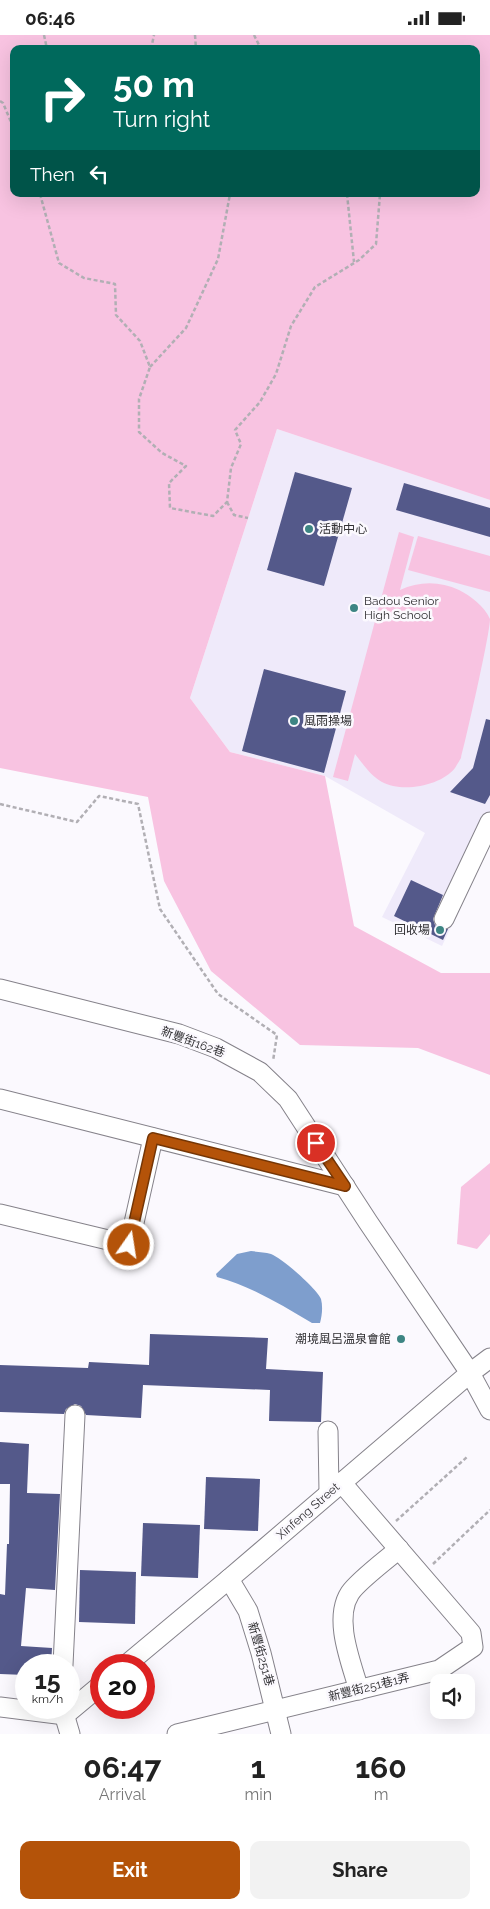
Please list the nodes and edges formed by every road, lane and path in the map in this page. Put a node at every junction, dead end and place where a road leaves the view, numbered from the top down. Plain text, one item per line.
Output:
1 (0, 101) edge
2 (10, 120) edge
3 (41, 197) edge
4 (229, 197) edge
5 (347, 197) edge
6 (380, 197) edge
7 (354, 262) junction
8 (150, 367) junction
9 (227, 502) junction
10 (248, 518) dead end
11 (0, 804) edge
12 (490, 822) edge
13 (444, 919) dead end
14 (0, 990) edge
15 (270, 1082) junction
16 (0, 1099) edge
17 (153, 1138) junction
18 (345, 1186) junction
19 (0, 1214) edge
20 (490, 1358) edge
21 (470, 1373) junction
22 (490, 1410) edge
23 (75, 1415) dead end
24 (328, 1431) dead end
25 (467, 1457) dead end
26 (335, 1487) junction
27 (490, 1510) edge
28 (384, 1532) junction
29 (399, 1549) junction
30 (421, 1575) junction
31 (229, 1579) junction
32 (64, 1654) edge
33 (139, 1654) edge
34 (359, 1690) junction
35 (0, 1707) edge
36 (15, 1708) edge
37 (276, 1711) junction
38 (66, 1719) edge
39 (70, 1734) edge
40 (176, 1734) edge
41 (281, 1734) edge

1 - 2 path
3 - 8 path
4 - 8 path
5 - 7 path
6 - 7 path
7 - 9 path
8 - 9 path
9 - 10 path
11 - 15 path
12 - 13 street
14 - 15 street, 新豐街162巷
15 - 18 street, 新豐街162巷
16 - 17 street
17 - 18 street
17 - 19 street
18 - 21 street, 新豐街162巷
20 - 21 street, Xinfeng Street
21 - 22 street, 新豐街162巷
21 - 26 street, Xinfeng Street
23 - 32 street
24 - 26 street
25 - 28 path
26 - 28 street
26 - 31 street, Xinfeng Street
27 - 30 path
28 - 29 street
29 - 30 street
29 - 34 street
30 - 34 street, 新豐街251巷1弄
31 - 33 street, Xinfeng Street
31 - 37 street, 新豐街251巷
34 - 37 street, 新豐街251巷1弄
35 - 36 street
37 - 40 street, 新豐街251巷1弄
37 - 41 street, 新豐街251巷
38 - 39 street

